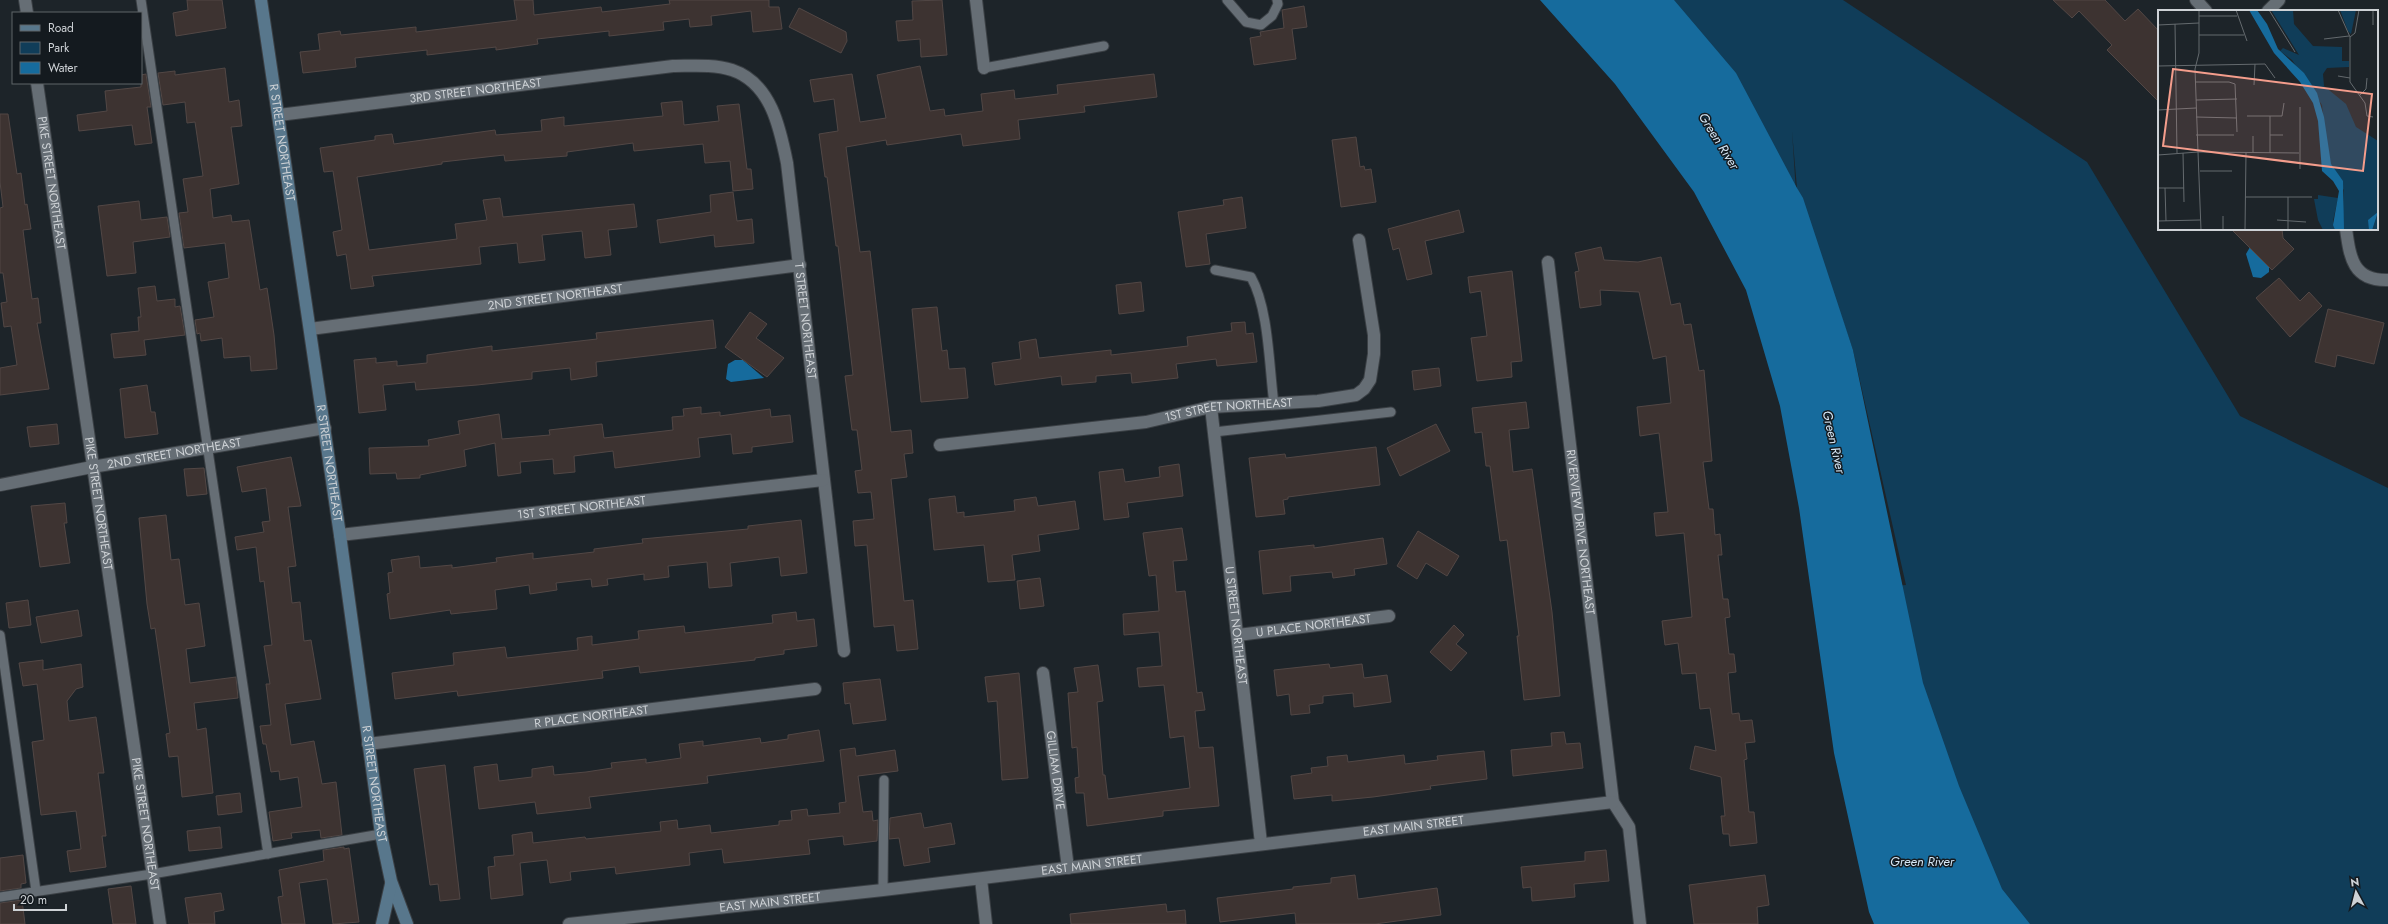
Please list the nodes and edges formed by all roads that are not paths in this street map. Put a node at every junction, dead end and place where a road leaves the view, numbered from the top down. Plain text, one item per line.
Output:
1 (25, 0) edge
2 (141, 0) edge
3 (261, 0) edge
4 (976, 0) edge
5 (1227, 0) edge
6 (1277, 0) edge
7 (2196, 0) edge
8 (2279, 0) edge
9 (2205, 10) edge
10 (2269, 10) edge
11 (27, 12) edge
12 (1104, 46) dead end
13 (673, 66) joint
14 (984, 68) joint
15 (37, 84) edge
16 (278, 115) junction
17 (2346, 230) edge
18 (1358, 240) dead end
19 (1548, 262) dead end
20 (800, 265) junction
21 (1214, 270) dead end
22 (2388, 280) edge
23 (310, 329) junction
24 (1274, 404) junction
25 (1211, 407) junction
26 (1391, 412) dead end
27 (324, 428) junction
28 (1214, 432) junction
29 (940, 445) dead end
30 (207, 448) junction
31 (92, 466) junction
32 (823, 480) junction
33 (0, 485) edge
34 (340, 535) junction
35 (1389, 616) dead end
36 (0, 635) edge
37 (1238, 635) junction
38 (844, 651) dead end
39 (1043, 674) dead end
40 (815, 690) dead end
41 (368, 744) junction
42 (884, 780) dead end
43 (1613, 802) junction
44 (381, 834) junction
45 (1261, 843) junction
46 (268, 854) junction
47 (1068, 868) junction
48 (152, 874) junction
49 (981, 879) junction
50 (392, 883) junction
51 (882, 890) junction
52 (36, 891) junction
53 (0, 897) edge
54 (160, 924) edge
55 (382, 924) edge
56 (407, 924) edge
57 (569, 924) edge
58 (986, 924) edge
59 (1640, 924) edge

1 - 11 street
2 - 30 lane
3 - 16 street, R STREET NORTHEAST
4 - 14 street
5 - 6 lane
7 - 9 street
8 - 10 street
12 - 14 lane
13 - 16 street, 3RD STREET NORTHEAST
13 - 20 street, T STREET NORTHEAST
15 - 31 street, PIKE STREET NORTHEAST
16 - 23 street, R STREET NORTHEAST
17 - 22 street
18 - 24 street, 1ST STREET NORTHEAST
19 - 43 street, RIVERVIEW DRIVE NORTHEAST
20 - 23 street, 2ND STREET NORTHEAST
20 - 32 street, T STREET NORTHEAST
21 - 24 lane
23 - 27 street, R STREET NORTHEAST
24 - 25 street, 1ST STREET NORTHEAST
25 - 28 street, U STREET NORTHEAST
25 - 29 street, 1ST STREET NORTHEAST
26 - 28 lane
27 - 30 street, 2ND STREET NORTHEAST
27 - 34 street, R STREET NORTHEAST
28 - 37 street, U STREET NORTHEAST
30 - 31 street, 2ND STREET NORTHEAST
30 - 46 lane
31 - 33 street, 2ND STREET NORTHEAST
31 - 48 street, PIKE STREET NORTHEAST
32 - 34 street, 1ST STREET NORTHEAST
32 - 38 street, T STREET NORTHEAST
34 - 41 street, R STREET NORTHEAST
35 - 37 street, U PLACE NORTHEAST
36 - 52 lane
37 - 45 street, U STREET NORTHEAST
39 - 47 street, GILLIAM DRIVE
40 - 41 street, R PLACE NORTHEAST
41 - 44 street, R STREET NORTHEAST
42 - 51 lane
43 - 45 street, EAST MAIN STREET
43 - 59 street
44 - 46 lane
44 - 50 street, R STREET NORTHEAST
45 - 47 street, EAST MAIN STREET
46 - 48 lane
47 - 49 street, EAST MAIN STREET
48 - 52 lane
48 - 54 street, PIKE STREET NORTHEAST
49 - 51 street, EAST MAIN STREET
49 - 58 street
50 - 55 street
50 - 56 street, R STREET NORTHEAST
51 - 57 street, EAST MAIN STREET
52 - 53 lane

